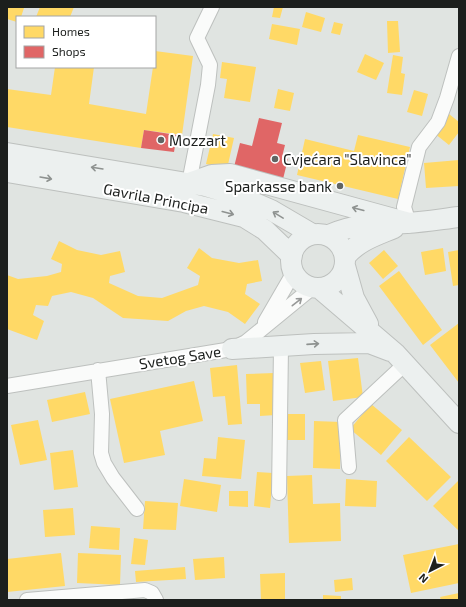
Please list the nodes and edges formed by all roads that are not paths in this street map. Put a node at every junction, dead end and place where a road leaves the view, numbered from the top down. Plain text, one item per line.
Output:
1 (212, 7) edge
2 (459, 56) edge
3 (7, 153) edge
4 (7, 172) edge
5 (190, 183) junction
6 (459, 217) edge
7 (409, 223) junction
8 (320, 235) junction
9 (345, 261) junction
10 (293, 264) junction
11 (316, 287) junction
12 (371, 331) junction
13 (257, 333) junction
14 (281, 347) junction
15 (232, 349) junction
16 (400, 358) junction
17 (98, 370) junction
18 (7, 386) edge
19 (459, 423) edge
20 (349, 467) dead end
21 (278, 494) dead end
22 (137, 509) dead end
23 (27, 600) edge
24 (156, 600) edge

1 - 5 street, Gavrila Principa
2 - 7 street
5 -> 3 main road, Gavrila Principa
4 -> 10 main road, Gavrila Principa
7 -> 5 main road
8 -> 5 main road, Gavrila Principa
6 - 7 main road
7 - 8 main road
7 - 9 main road
8 - 9 main road
8 - 10 main road
9 - 11 main road
9 - 12 main road
10 - 11 main road
10 - 13 street
11 - 12 main road
13 -> 11 street, Svetog Save
12 - 16 main road
13 - 15 street, Svetog Save
14 - 15 main road
14 -> 16 main road
14 - 21 street
15 - 17 street, Svetog Save
16 - 19 main road
16 - 20 street
17 - 18 street, Svetog Save
17 - 22 street
23 - 24 street

